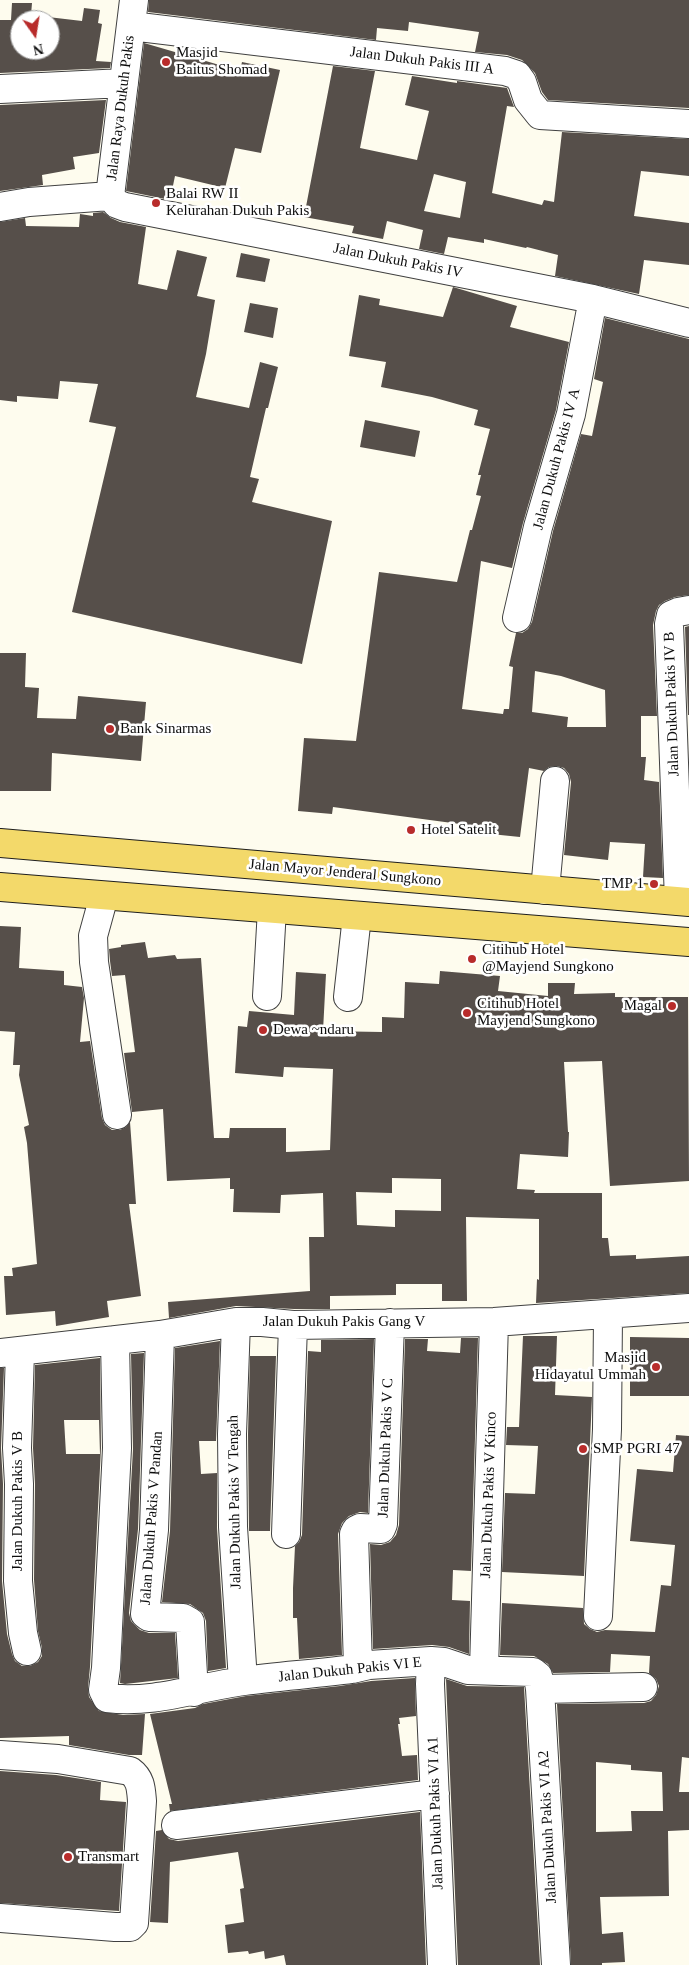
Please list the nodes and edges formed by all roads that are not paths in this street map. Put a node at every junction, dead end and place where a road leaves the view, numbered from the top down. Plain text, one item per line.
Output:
1 (128, 7) edge
2 (124, 83) junction
3 (0, 89) edge
4 (689, 124) edge
5 (110, 196) junction
6 (0, 207) edge
7 (593, 298) junction
8 (689, 323) edge
9 (689, 610) edge
10 (517, 618) dead end
11 (556, 781) dead end
12 (689, 826) edge
13 (0, 844) edge
14 (689, 855) edge
15 (0, 887) edge
16 (545, 890) junction
17 (104, 896) junction
18 (684, 902) edge
19 (272, 909) junction
20 (356, 916) junction
21 (689, 942) edge
22 (267, 996) dead end
23 (348, 997) dead end
24 (117, 1115) dead end
25 (689, 1308) edge
26 (608, 1315) junction
27 (236, 1322) junction
28 (494, 1322) junction
29 (390, 1323) junction
30 (293, 1325) junction
31 (160, 1335) junction
32 (115, 1340) junction
33 (10, 1352) edge
34 (286, 1534) dead end
35 (598, 1616) dead end
36 (27, 1651) dead end
37 (431, 1661) junction
38 (358, 1667) junction
39 (484, 1669) junction
40 (243, 1681) junction
41 (643, 1687) dead end
42 (540, 1689) junction
43 (194, 1692) junction
44 (0, 1755) edge
45 (435, 1794) junction
46 (176, 1825) dead end
47 (0, 1918) edge
48 (442, 1965) edge
49 (556, 1965) edge

1 - 2 street, Jalan Raya Dukuh Pakis
1 - 4 street, Jalan Dukuh Pakis III A
2 - 3 street
2 - 5 street, Jalan Raya Dukuh Pakis
5 - 6 street, Jalan Raya Dukuh Pakis
5 - 7 street, Jalan Dukuh Pakis IV
7 - 8 street, Jalan Dukuh Pakis IV
7 - 10 street, Jalan Dukuh Pakis IV A
9 - 18 street, Jalan Dukuh Pakis IV B
11 - 16 street
12 - 14 street
13 - 16 main road, Jalan Mayor Jenderal Sungkono
15 - 17 main road
16 - 18 main road, Jalan Mayor Jenderal Sungkono
17 - 19 main road
17 - 24 street
19 - 20 main road
19 - 22 street
20 - 21 main road
20 - 23 street
25 - 26 street, Jalan Dukuh Pakis Gang V
26 - 28 street, Jalan Dukuh Pakis Gang V
26 - 35 street
27 - 30 street, Jalan Dukuh Pakis Gang V
27 - 31 street, Jalan Dukuh Pakis Gang V
27 - 40 street, Jalan Dukuh Pakis V Tengah
28 - 29 street, Jalan Dukuh Pakis Gang V
28 - 39 street, Jalan Dukuh Pakis V Kinco
29 - 30 street, Jalan Dukuh Pakis Gang V
29 - 38 street, Jalan Dukuh Pakis V C
30 - 34 street
31 - 32 street, Jalan Dukuh Pakis Gang V
31 - 43 street, Jalan Dukuh Pakis V Pandan
32 - 33 street, Jalan Dukuh Pakis Gang V
32 - 43 street, Jalan Dukuh Pakis VI E
33 - 36 street, Jalan Dukuh Pakis V B
37 - 38 street, Jalan Dukuh Pakis VI E
37 - 39 street, Jalan Dukuh Pakis VI E
37 - 45 street, Jalan Dukuh Pakis VI A1
38 - 40 street, Jalan Dukuh Pakis VI E
39 - 42 street, Jalan Dukuh Pakis VI E
40 - 43 street, Jalan Dukuh Pakis VI E
41 - 42 street
42 - 49 street, Jalan Dukuh Pakis VI A2
44 - 47 street
45 - 46 street
45 - 48 street, Jalan Dukuh Pakis VI A1

